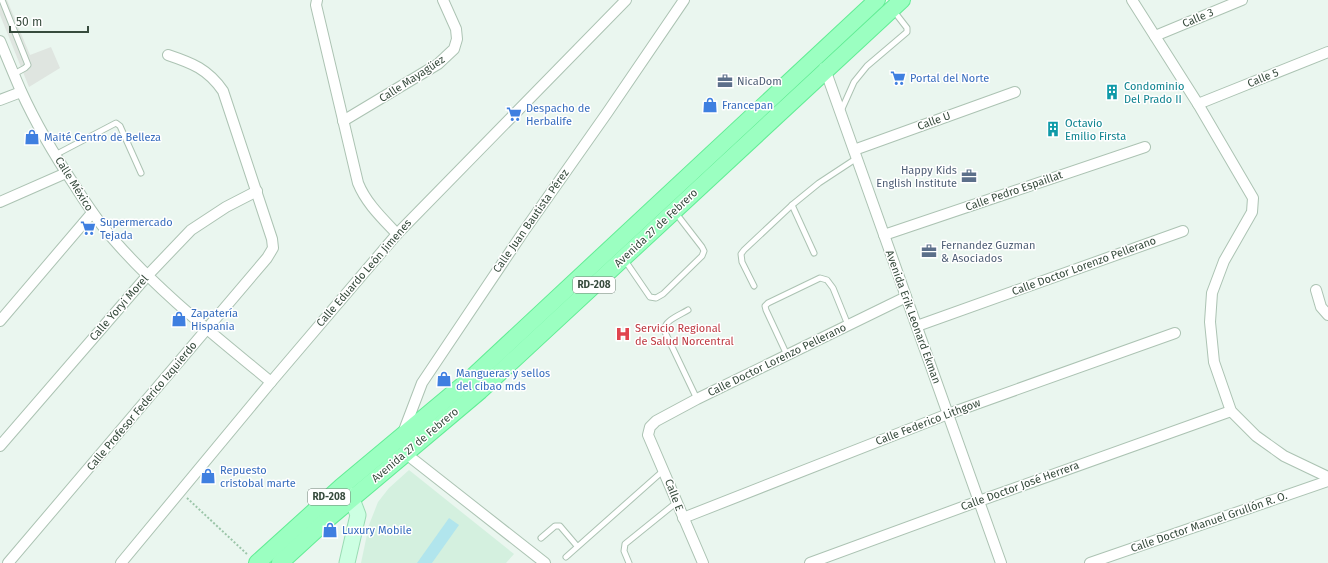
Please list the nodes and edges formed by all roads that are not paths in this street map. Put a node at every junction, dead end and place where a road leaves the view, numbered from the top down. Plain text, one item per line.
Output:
1 (2, 0) edge
2 (317, 0) edge
3 (443, 0) edge
4 (626, 0) edge
5 (684, 0) edge
6 (877, 0) edge
7 (1132, 0) edge
8 (1242, 0) edge
9 (897, 5) edge
10 (1155, 36) junction
11 (0, 41) edge
12 (1328, 52) edge
13 (168, 55) dead end
14 (817, 58) junction
15 (826, 72) junction
16 (14, 74) junction
17 (21, 92) junction
18 (1015, 92) dead end
19 (0, 100) edge
20 (1198, 104) junction
21 (841, 112) junction
22 (343, 121) junction
23 (1145, 147) dead end
24 (55, 154) junction
25 (856, 154) junction
26 (66, 173) junction
27 (141, 173) dead end
28 (257, 191) junction
29 (0, 202) edge
30 (792, 205) junction
31 (674, 211) junction
32 (92, 213) junction
33 (1183, 231) dead end
34 (397, 234) junction
35 (884, 235) junction
36 (814, 253) dead end
37 (623, 258) junction
38 (147, 276) junction
39 (754, 286) dead end
40 (1316, 290) dead end
41 (906, 297) junction
42 (688, 310) dead end
43 (1328, 315) edge
44 (0, 321) edge
45 (848, 325) junction
46 (917, 326) junction
47 (207, 329) junction
48 (1175, 333) dead end
49 (787, 355) junction
50 (271, 382) junction
51 (697, 399) junction
52 (1231, 411) junction
53 (948, 414) junction
54 (650, 427) joint
55 (403, 434) junction
56 (0, 446) edge
57 (406, 453) junction
58 (664, 470) junction
59 (1328, 477) edge
60 (1328, 481) edge
61 (346, 493) junction
62 (979, 501) junction
63 (677, 502) junction
64 (683, 518) junction
65 (541, 538) dead end
66 (578, 546) junction
67 (566, 557) dead end
68 (254, 561) edge
69 (8, 563) edge
70 (121, 563) edge
71 (280, 563) edge
72 (347, 563) edge
73 (545, 563) edge
74 (630, 563) edge
75 (703, 563) edge
76 (810, 563) edge
77 (1001, 563) edge
78 (1090, 563) edge

1 - 16 lane
2 - 22 street
3 - 22 street, Calle Mayagüez
4 - 34 street, Calle Eduardo León Jimenes
5 - 55 street, Calle Juan Bautista Pérez
6 - 14 main road, Avenida 27 de Febrero / RD-208
7 - 10 street
8 - 10 street, Calle 3
9 - 15 main road, Avenida 27 de Febrero / RD-208
9 - 21 lane
10 - 20 street
11 - 16 street, Calle México
12 - 20 street, Calle 5
13 - 28 street
14 - 15 street, Avenida Erik Leonard Ekman
14 - 55 main road, Avenida 27 de Febrero / RD-208
15 - 21 street, Avenida Erik Leonard Ekman
15 - 31 main road, Avenida 27 de Febrero / RD-208
16 - 17 street, Calle México
17 - 19 street
17 - 24 street, Calle México
18 - 25 street, Calle U
20 - 52 street
21 - 25 street, Avenida Erik Leonard Ekman
22 - 34 street
23 - 35 street, Calle Pedro Espaillat
24 - 26 street, Calle México
24 - 27 lane
25 - 30 lane
25 - 35 street, Avenida Erik Leonard Ekman
26 - 29 street
26 - 32 street, Calle México
28 - 38 street, Calle Yoryi Morel
28 - 47 street, Calle Profesor Federico Izquierdo
30 - 36 lane
30 - 39 lane
31 - 37 main road, Avenida 27 de Febrero / RD-208
31 - 37 lane
32 - 38 street, Calle México
32 - 44 street
33 - 46 street, Calle Doctor Lorenzo Pellerano
34 - 50 street, Calle Eduardo León Jimenes
35 - 41 street, Avenida Erik Leonard Ekman
37 - 57 main road, Avenida 27 de Febrero / RD-208
38 - 47 street, Calle México
38 - 56 street, Calle Yoryi Morel
40 - 43 street
41 - 45 street, Calle Doctor Lorenzo Pellerano
41 - 46 street, Avenida Erik Leonard Ekman
42 - 51 lane
45 - 49 street, Calle Doctor Lorenzo Pellerano
45 - 49 lane
46 - 53 street, Avenida Erik Leonard Ekman
47 - 50 street, Calle México
47 - 69 street, Calle Profesor Federico Izquierdo
48 - 53 street, Calle Federico Lithgow
49 - 51 street, Calle Doctor Lorenzo Pellerano
50 - 70 street, Calle Eduardo León Jimenes
51 - 54 street, Calle Doctor Lorenzo Pellerano
52 - 59 street
52 - 62 street, Calle Doctor José Herrera
53 - 62 street, Avenida Erik Leonard Ekman
53 - 64 street, Calle Federico Lithgow
54 - 58 street, Calle E
55 - 57 street, Calle Juan Bautista Pérez
55 - 61 main road, Avenida 27 de Febrero / RD-208
57 - 61 main road, Avenida 27 de Febrero / RD-208
57 - 73 street
58 - 63 street, Calle E
58 - 66 lane
60 - 78 street, Calle Doctor Manuel Grullón R. O.
61 - 68 main road, Avenida 27 de Febrero / RD-208
61 - 71 main road, Avenida 27 de Febrero / RD-208
61 - 72 street
62 - 76 street, Calle Doctor José Herrera
62 - 77 street, Avenida Erik Leonard Ekman
63 - 64 street, Calle E
63 - 74 lane
64 - 75 street, Calle E
65 - 66 lane
66 - 67 lane

